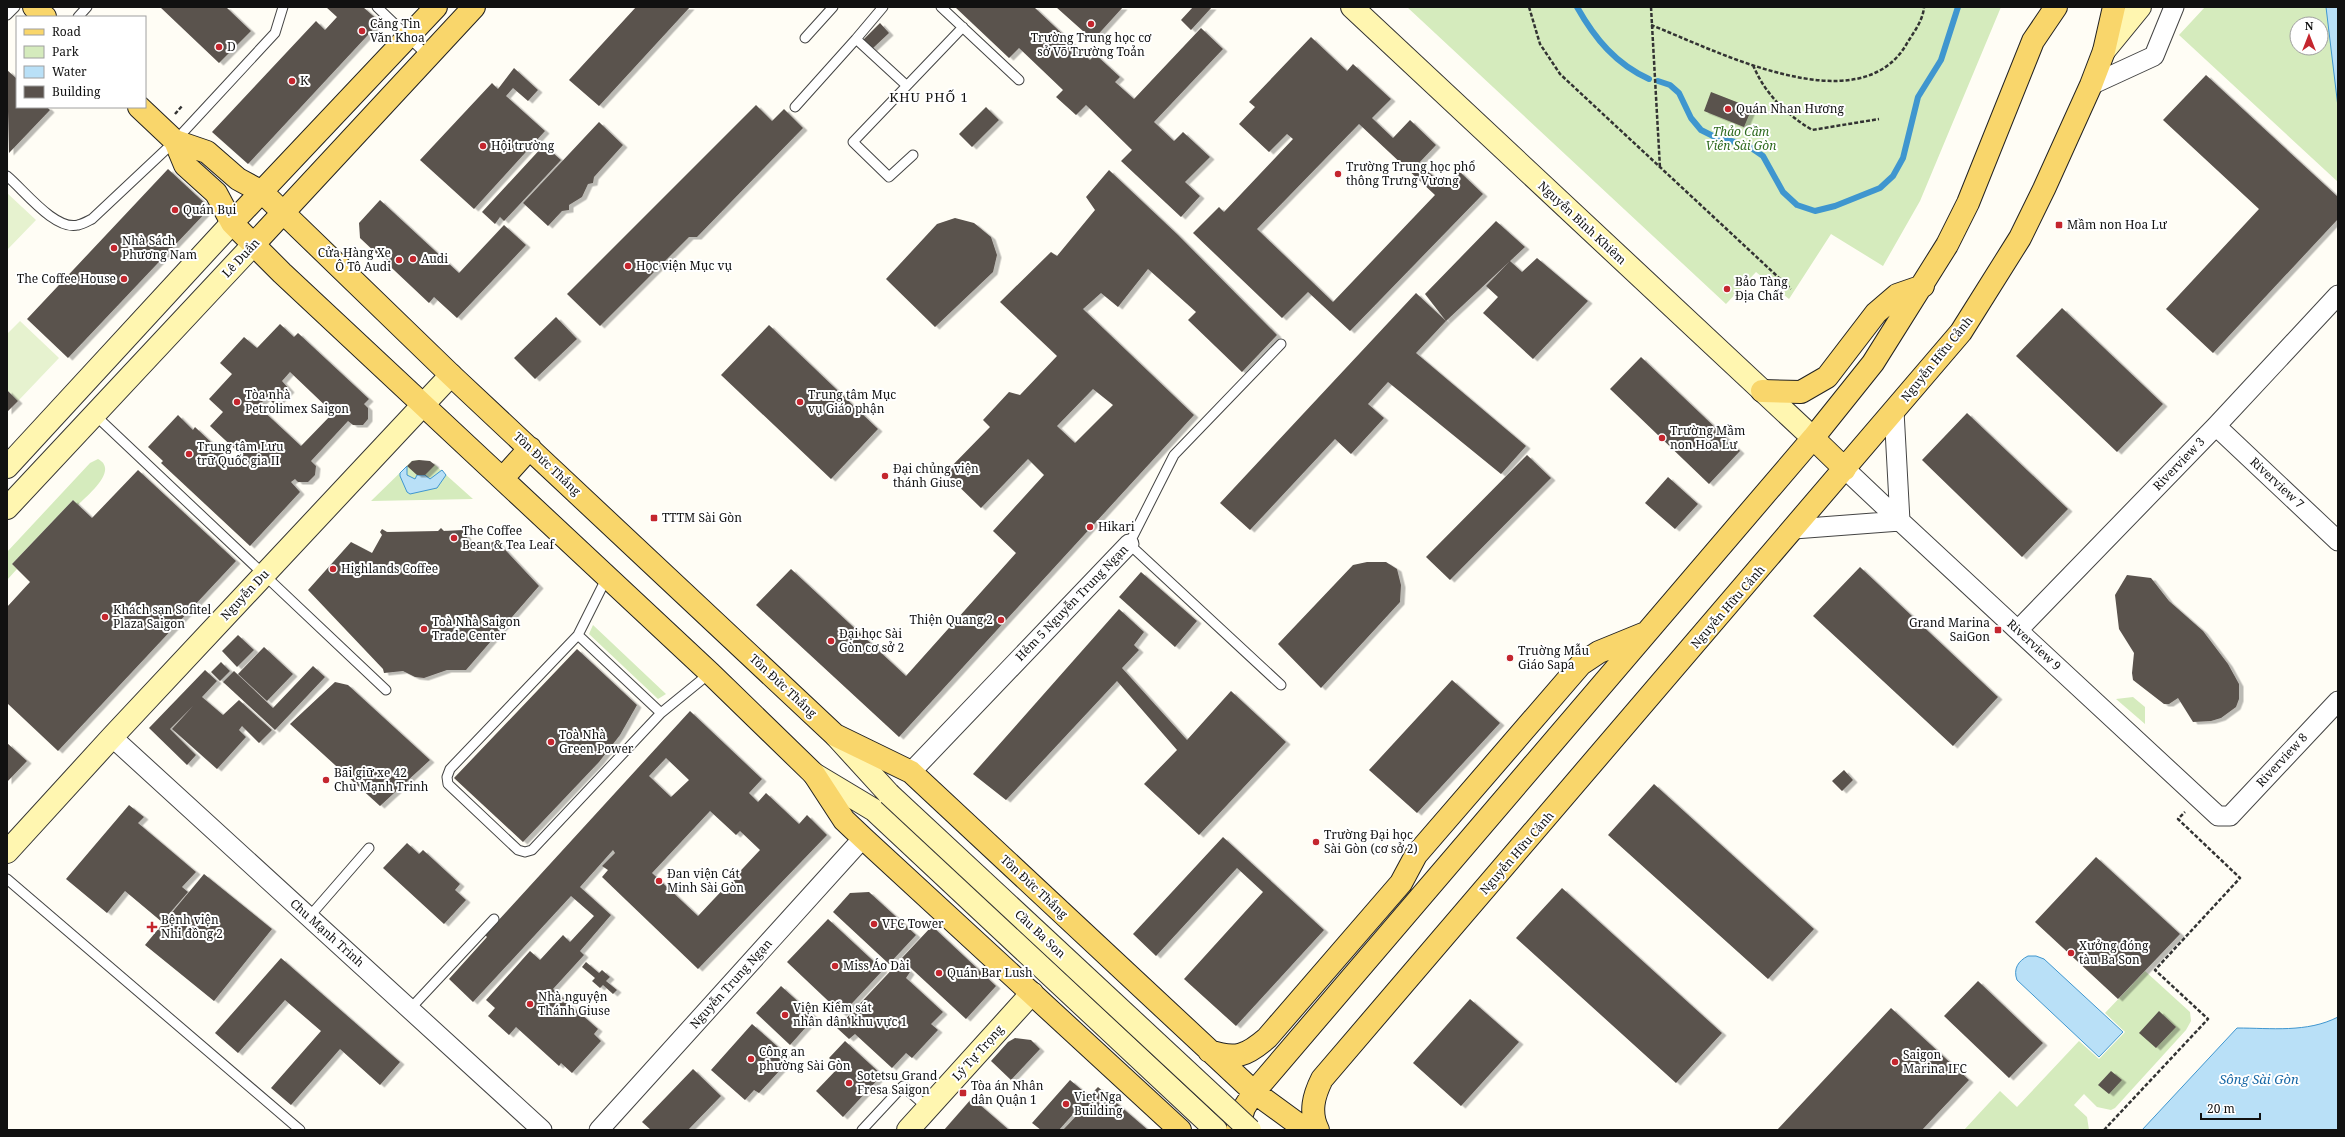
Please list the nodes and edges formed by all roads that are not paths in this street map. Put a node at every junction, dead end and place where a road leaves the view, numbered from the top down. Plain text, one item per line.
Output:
1 (16, 7) edge
2 (34, 7) edge
3 (87, 7) edge
4 (283, 7) edge
5 (377, 7) edge
6 (436, 7) edge
7 (474, 7) edge
8 (833, 7) edge
9 (883, 7) edge
10 (941, 7) edge
11 (1352, 7) edge
12 (2041, 7) edge
13 (2056, 7) edge
14 (2114, 7) edge
15 (2140, 7) edge
16 (2174, 7) edge
17 (7, 16) edge
18 (44, 16) edge
19 (79, 16) edge
20 (963, 27) junction
21 (409, 36) junction
22 (805, 38) dead end
23 (856, 39) junction
24 (2033, 41) junction
25 (2104, 51) junction
26 (428, 56) junction
27 (1019, 80) dead end
28 (906, 85) junction
29 (2091, 85) junction
30 (795, 107) dead end
31 (140, 108) edge
32 (175, 141) junction
33 (912, 155) dead end
34 (7, 176) edge
35 (262, 192) junction
36 (284, 212) junction
37 (232, 223) junction
38 (253, 245) junction
39 (1923, 286) junction
40 (2335, 304) edge
41 (1281, 344) dead end
42 (1852, 346) junction
43 (1873, 363) junction
44 (452, 375) junction
45 (1762, 391) junction
46 (422, 405) junction
47 (1894, 411) junction
48 (95, 415) junction
49 (2216, 426) junction
50 (1813, 438) junction
51 (530, 448) junction
52 (7, 467) edge
53 (1846, 468) junction
54 (503, 478) junction
55 (7, 508) edge
56 (1900, 521) junction
57 (1794, 529) junction
58 (2338, 541) edge
59 (1129, 544) junction
60 (263, 576) junction
61 (607, 576) junction
62 (2018, 630) junction
63 (1646, 633) junction
64 (578, 635) junction
65 (710, 673) junction
66 (1281, 685) dead end
67 (386, 690) dead end
68 (2338, 700) edge
69 (661, 713) junction
70 (835, 734) junction
71 (112, 737) junction
72 (911, 772) junction
73 (814, 774) junction
74 (2225, 818) joint
75 (863, 838) junction
76 (369, 848) dead end
77 (1462, 848) junction
78 (7, 852) edge
79 (7, 879) edge
80 (1401, 883) junction
81 (309, 917) junction
82 (494, 919) dead end
83 (1032, 993) junction
84 (410, 1009) junction
85 (1209, 1051) junction
86 (1254, 1092) junction
87 (928, 1108) junction
88 (300, 1130) edge
89 (542, 1130) edge
90 (599, 1130) edge
91 (862, 1130) edge
92 (908, 1130) edge
93 (1180, 1130) edge
94 (1216, 1130) edge
95 (1237, 1130) edge
96 (1250, 1130) edge
97 (1306, 1130) edge
98 (1318, 1130) edge

1 - 17 lane
2 - 18 main road
3 - 19 lane
4 - 32 lane
5 - 21 lane
6 - 21 main road
7 - 26 main road, Lê Duẩn
8 - 22 lane
9 - 23 lane
10 - 20 lane
11 - 45 main road, Nguyễn Bỉnh Khiêm
12 - 24 main road
13 - 24 main road
14 - 25 main road, Nguyễn Hữu Cảnh
15 - 25 main road, Nguyễn Hữu Cảnh
16 - 29 street
20 - 27 lane
20 - 28 lane
21 - 26 lane
21 - 35 main road
23 - 28 lane
23 - 30 lane
24 - 39 main road
25 - 29 main road, Nguyễn Hữu Cảnh
26 - 36 main road, Lê Duẩn
28 - 33 lane
29 - 47 main road, Nguyễn Hữu Cảnh
31 - 32 main road
32 - 34 lane
32 - 35 main road, Tôn Đức Thắng
32 - 37 main road
35 - 36 main road, Tôn Đức Thắng
35 - 37 main road
36 - 38 main road, Lê Duẩn
36 - 44 main road, Tôn Đức Thắng
37 - 38 main road
37 - 52 main road
38 - 46 main road
38 - 48 main road, Lê Duẩn
39 - 42 main road
39 - 43 main road
40 - 49 street, Riverview 3
41 - 59 lane, Hẻm 5 Nguyễn Trung Ngạn
42 - 43 main road
42 - 45 main road
43 - 50 main road
44 - 46 main road, Nguyễn Du
44 - 51 main road, Tôn Đức Thắng
45 - 50 main road, Nguyễn Bỉnh Khiêm
46 - 54 main road
46 - 60 main road, Nguyễn Du
47 - 53 main road, Nguyễn Hữu Cảnh
47 - 56 street
48 - 55 main road, Lê Duẩn
48 - 60 lane
49 - 58 street, Riverview 7
49 - 62 street, Riverview 3
50 - 53 main road
50 - 63 main road
51 - 54 main road
51 - 70 main road, Tôn Đức Thắng
53 - 56 street, Riverview 9
53 - 57 main road, Nguyễn Hữu Cảnh
54 - 61 main road
56 - 57 street
56 - 62 street, Riverview 9
57 - 98 main road, Nguyễn Hữu Cảnh
59 - 66 lane
59 - 72 street, Hẻm 5 Nguyễn Trung Ngạn
60 - 67 lane
60 - 71 main road, Nguyễn Du
61 - 64 lane
61 - 65 main road
62 - 74 street, Riverview 9
63 - 77 main road
63 - 80 main road
64 - 69 lane
64 - 69 lane
65 - 69 lane
65 - 73 main road
68 - 74 street, Riverview 8
70 - 72 main road, Tôn Đức Thắng
70 - 96 main road, Cầu Ba Son, bridge
71 - 78 main road, Nguyễn Du
71 - 81 street, Chu Mạnh Trinh
72 - 85 main road, Tôn Đức Thắng
73 - 75 main road
73 - 94 main road, Cầu Ba Son
75 - 83 main road
75 - 90 street, Nguyễn Trung Ngạn
76 - 81 lane
77 - 80 main road
77 - 86 main road
79 - 88 lane
80 - 85 main road
81 - 84 street, Chu Mạnh Trinh
82 - 84 lane
83 - 87 main road, Lý Tự Trọng
83 - 93 main road
84 - 89 street, Chu Mạnh Trinh
85 - 86 main road, Tôn Đức Thắng
86 - 95 main road
86 - 97 main road, Tôn Đức Thắng
87 - 91 lane
87 - 92 main road, Lý Tự Trọng

